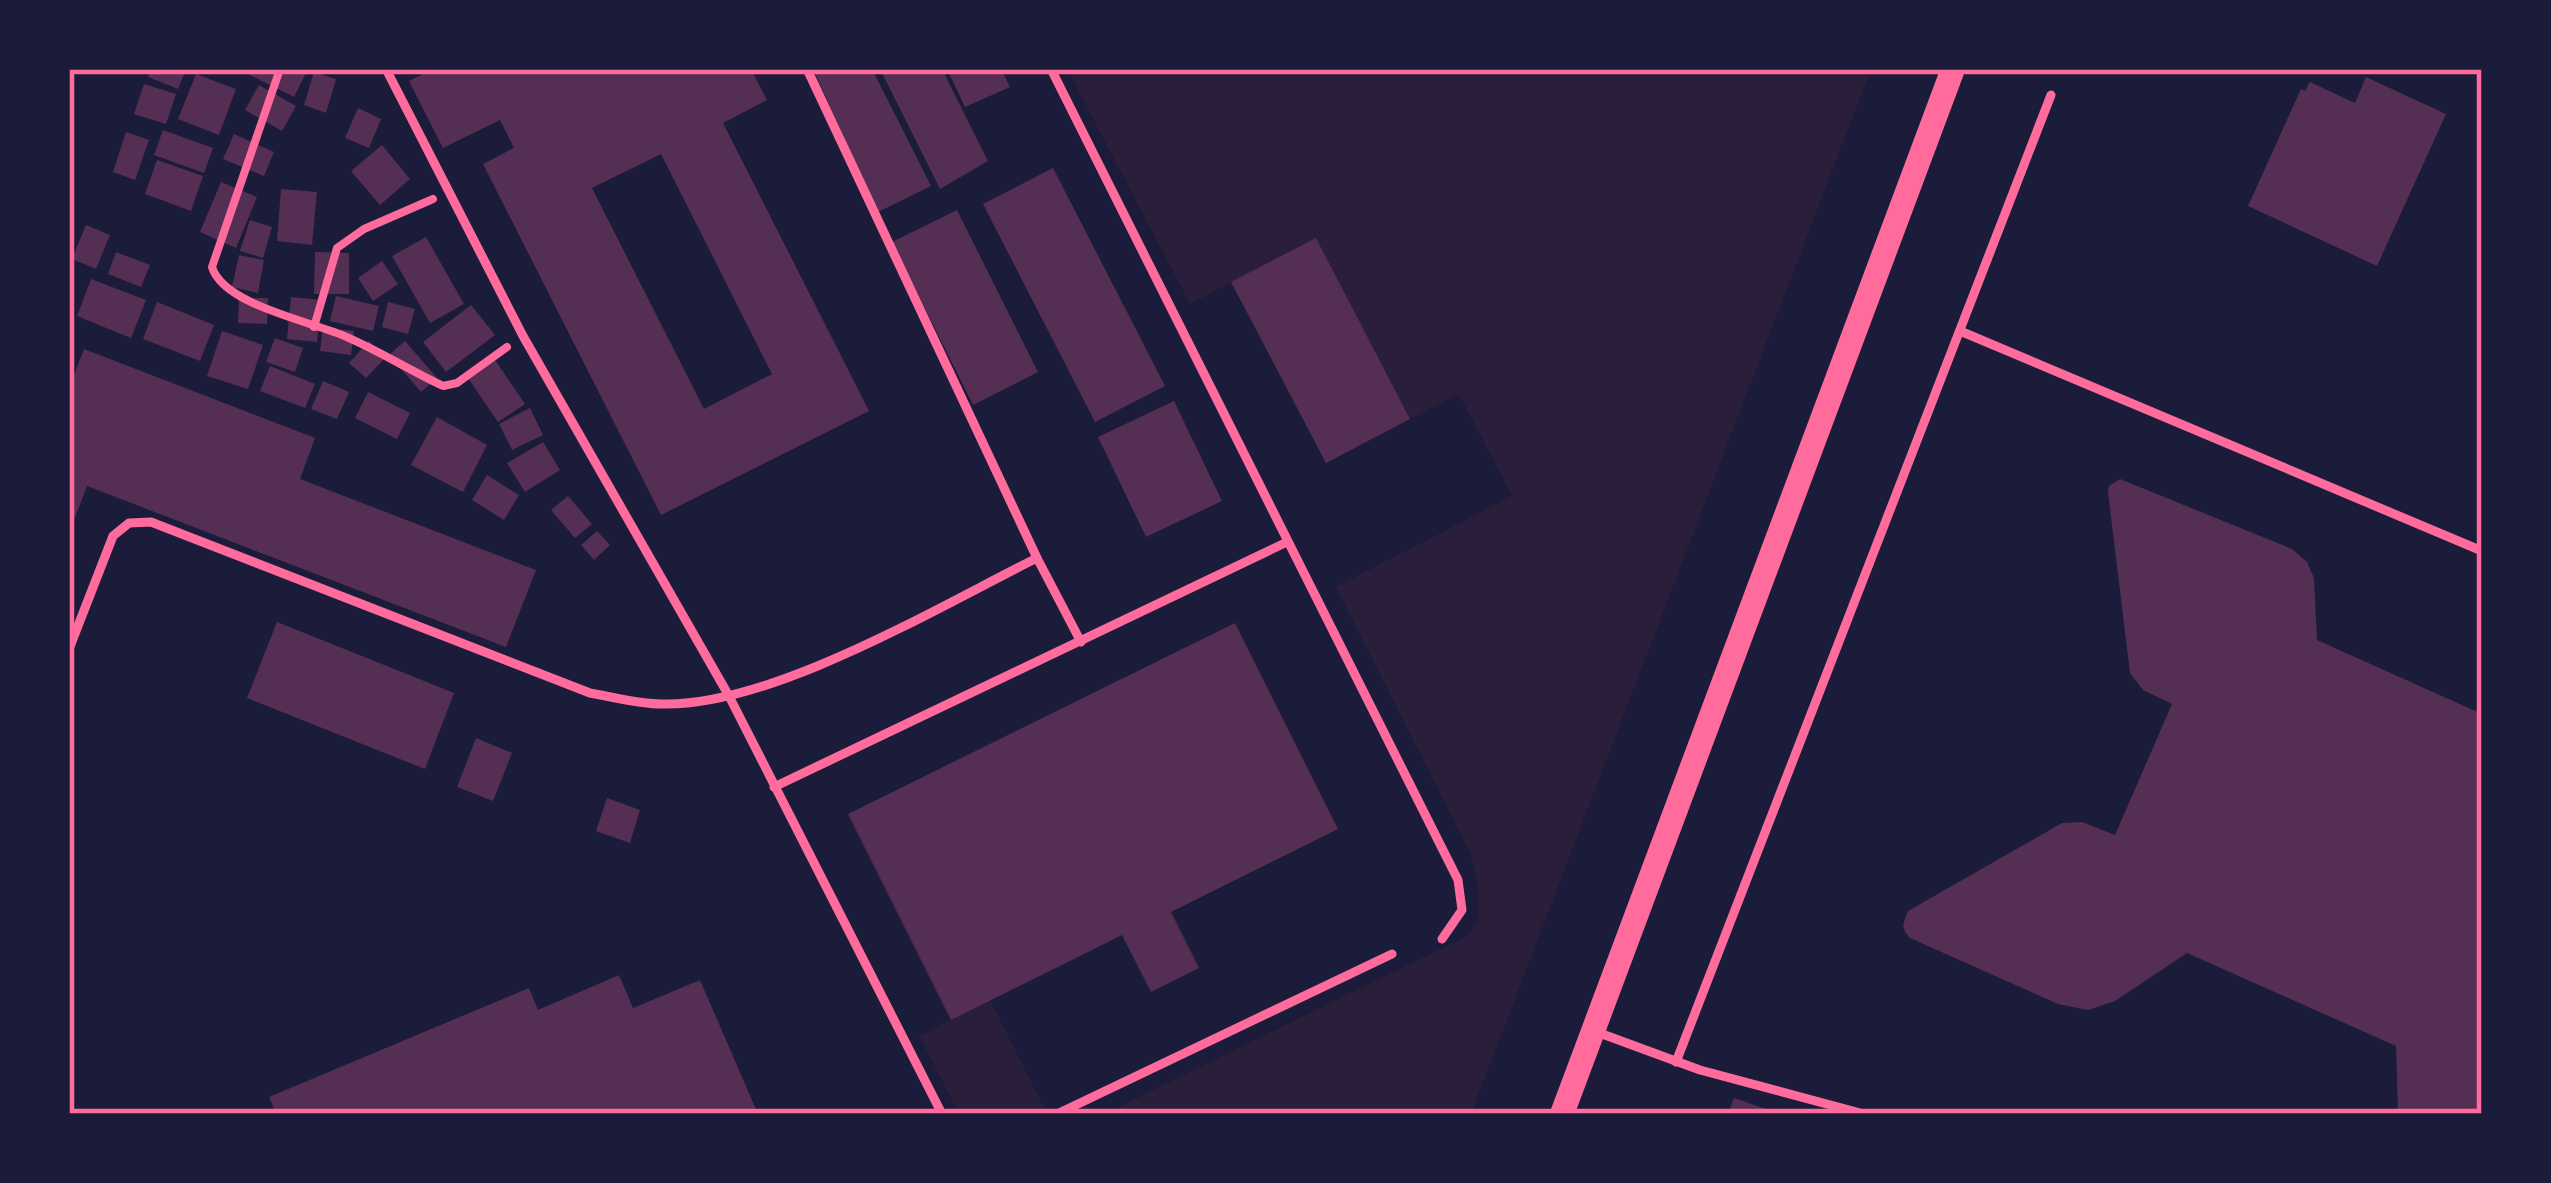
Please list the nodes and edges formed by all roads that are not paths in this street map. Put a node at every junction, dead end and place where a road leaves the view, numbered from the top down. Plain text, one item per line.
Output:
1 (386, 69) edge
2 (807, 69) edge
3 (1051, 69) edge
4 (1953, 69) edge
5 (2051, 95) dead end
6 (1960, 331) junction
7 (1287, 542) junction
8 (2482, 551) edge
9 (1037, 558) junction
10 (1081, 641) junction
11 (69, 650) edge
12 (730, 696) junction
13 (774, 787) junction
14 (1442, 939) dead end
15 (1392, 954) dead end
16 (1594, 1031) junction
17 (1676, 1062) junction
18 (942, 1114) edge
19 (1057, 1114) edge
20 (1562, 1114) edge
21 (1864, 1114) edge

1 - 12 lane
2 - 9 lane
3 - 7 lane
4 - 16 main road
5 - 6 lane
6 - 8 lane
6 - 17 lane
7 - 10 lane
7 - 14 lane
9 - 10 lane
9 - 12 lane
10 - 13 lane
11 - 12 lane
12 - 13 lane
13 - 18 lane
15 - 19 lane
16 - 17 lane
16 - 20 main road
17 - 21 lane

